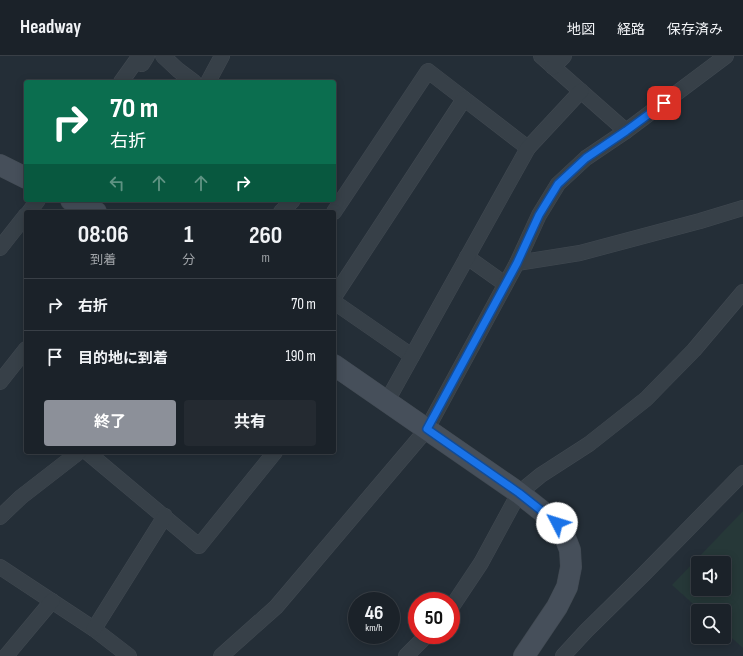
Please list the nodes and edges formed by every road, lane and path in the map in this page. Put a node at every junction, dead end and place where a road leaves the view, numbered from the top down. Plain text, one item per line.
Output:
1 (147, 56) edge
2 (163, 56) edge
3 (222, 56) edge
4 (541, 56) edge
5 (564, 56) edge
6 (726, 56) edge
7 (553, 67) junction
8 (122, 80) edge
9 (191, 80) edge
10 (209, 80) edge
11 (581, 91) junction
12 (464, 99) junction
13 (626, 131) junction
14 (528, 148) junction
15 (0, 165) edge
16 (24, 177) edge
17 (75, 202) edge
18 (291, 202) edge
19 (335, 206) edge
20 (743, 208) edge
21 (92, 210) edge
22 (283, 210) edge
23 (24, 218) edge
24 (0, 248) edge
25 (467, 257) junction
26 (517, 263) junction
27 (505, 284) junction
28 (743, 292) edge
29 (336, 294) edge
30 (336, 303) edge
31 (24, 352) edge
32 (412, 356) junction
33 (336, 371) edge
34 (0, 382) edge
35 (387, 401) junction
36 (427, 429) junction
37 (76, 454) edge
38 (89, 454) edge
39 (273, 454) edge
40 (743, 472) edge
41 (519, 493) junction
42 (165, 516) junction
43 (0, 517) edge
44 (0, 567) edge
45 (460, 594) edge
46 (52, 601) junction
47 (94, 629) junction
48 (418, 644) edge
49 (6, 656) edge
50 (129, 656) edge
51 (221, 656) edge
52 (406, 656) edge
53 (524, 656) edge
54 (563, 656) edge

1 - 8 street
2 - 9 street
3 - 10 street
4 - 7 street
5 - 7 street
6 - 13 street
7 - 11 street
11 - 13 street
11 - 14 street
12 - 14 street
12 - 19 street
12 - 29 street
13 - 26 street
14 - 25 street
15 - 16 main road
17 - 21 main road
18 - 22 street
20 - 26 street
23 - 24 street
25 - 27 street
25 - 32 street
26 - 27 street
27 - 36 street
28 - 41 street
30 - 32 street
31 - 34 street
32 - 35 street
33 - 35 main road
35 - 36 main road
36 - 41 main road
36 - 51 street
37 - 43 street
38 - 42 street
39 - 42 street
40 - 54 street
41 - 45 street
41 - 53 main road
42 - 47 street
44 - 46 street
46 - 47 street
46 - 49 street
47 - 50 street
48 - 52 street

